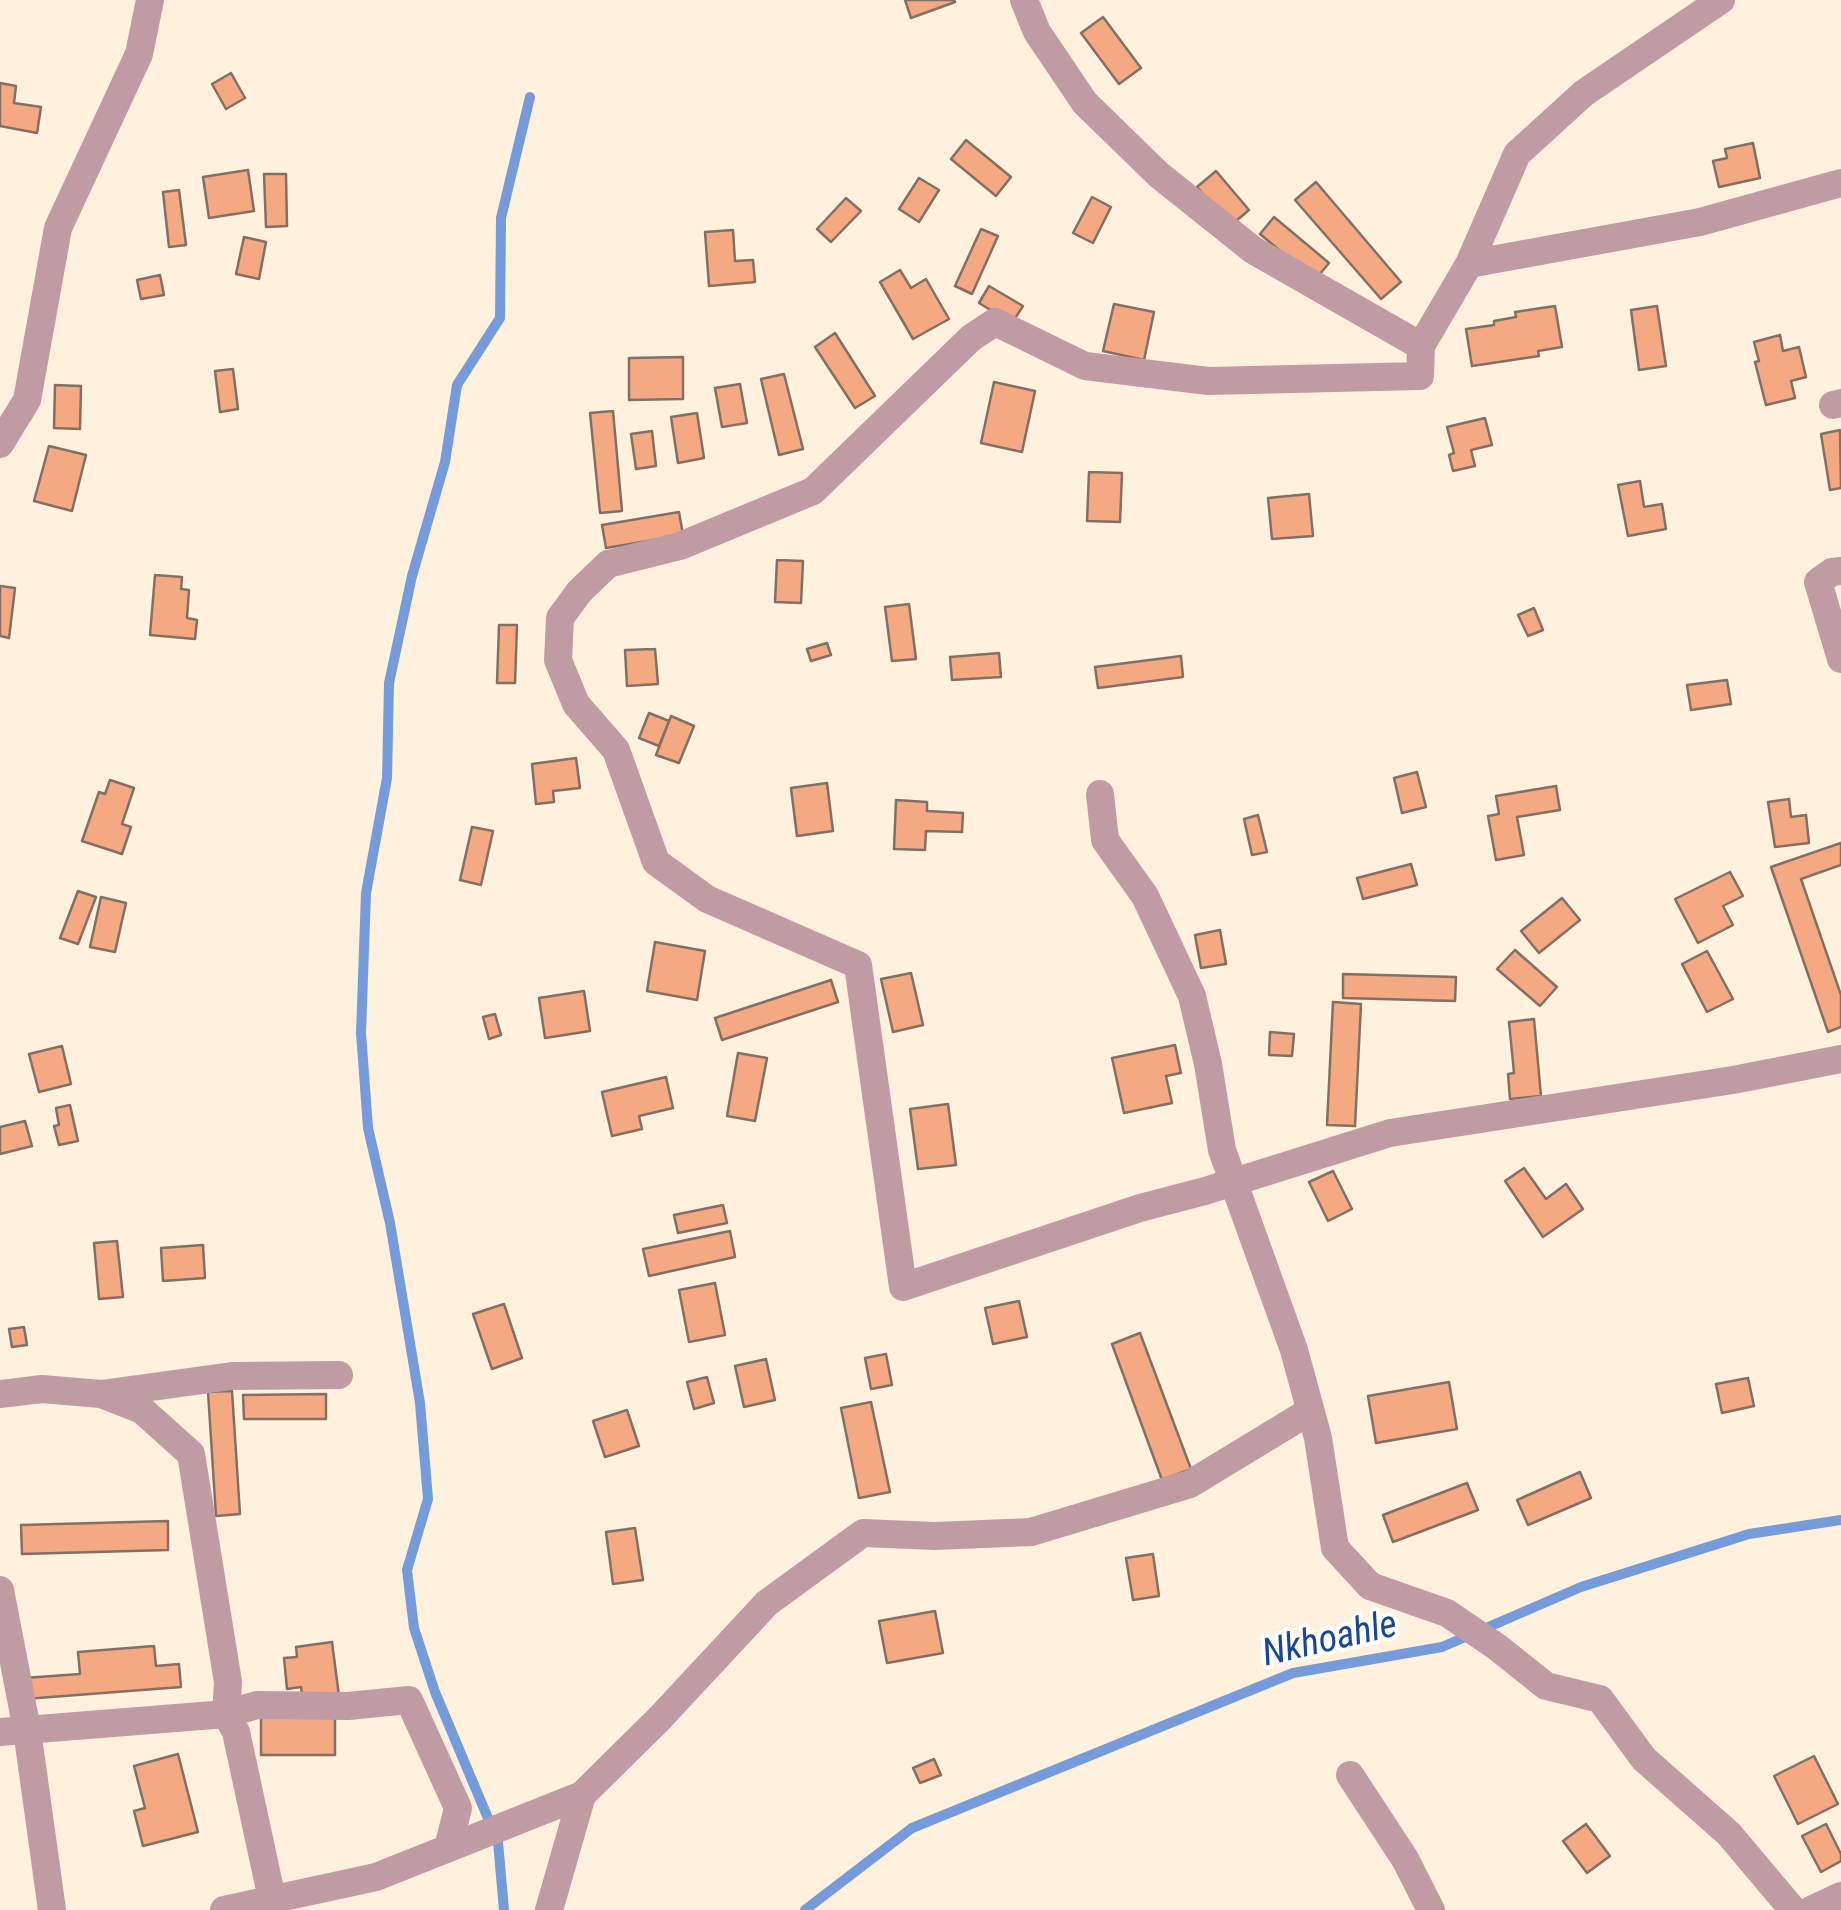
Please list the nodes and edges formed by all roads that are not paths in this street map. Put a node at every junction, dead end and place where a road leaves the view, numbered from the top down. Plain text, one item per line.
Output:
1 (150, 0) edge
2 (1024, 0) edge
3 (1721, 0) edge
4 (1841, 183) edge
5 (1470, 264) junction
6 (1421, 346) junction
7 (0, 444) edge
8 (1841, 570) edge
9 (1841, 659) edge
10 (1100, 794) dead end
11 (1841, 1059) edge
12 (1234, 1182) junction
13 (339, 1375) dead end
14 (0, 1394) edge
15 (101, 1394) junction
16 (1310, 1411) junction
17 (0, 1590) edge
18 (226, 1714) junction
19 (13, 1731) edge
20 (1350, 1774) dead end
21 (582, 1794) junction
22 (448, 1848) junction
23 (1841, 1896) edge
24 (272, 1900) junction
25 (52, 1910) edge
26 (224, 1910) edge
27 (549, 1910) edge
28 (1431, 1910) edge
29 (1793, 1910) edge
30 (1812, 1910) edge

1 - 7 street
2 - 6 street
3 - 5 street
4 - 5 street
5 - 6 street
6 - 12 street
8 - 9 street
10 - 12 street
11 - 12 street
12 - 16 street
13 - 15 street
14 - 15 street
15 - 18 street
16 - 21 street
16 - 29 street
17 - 19 street
18 - 19 street
18 - 22 street
18 - 24 street
19 - 25 street
20 - 28 street
21 - 22 street
21 - 27 street
22 - 24 street
23 - 30 street
24 - 26 street

